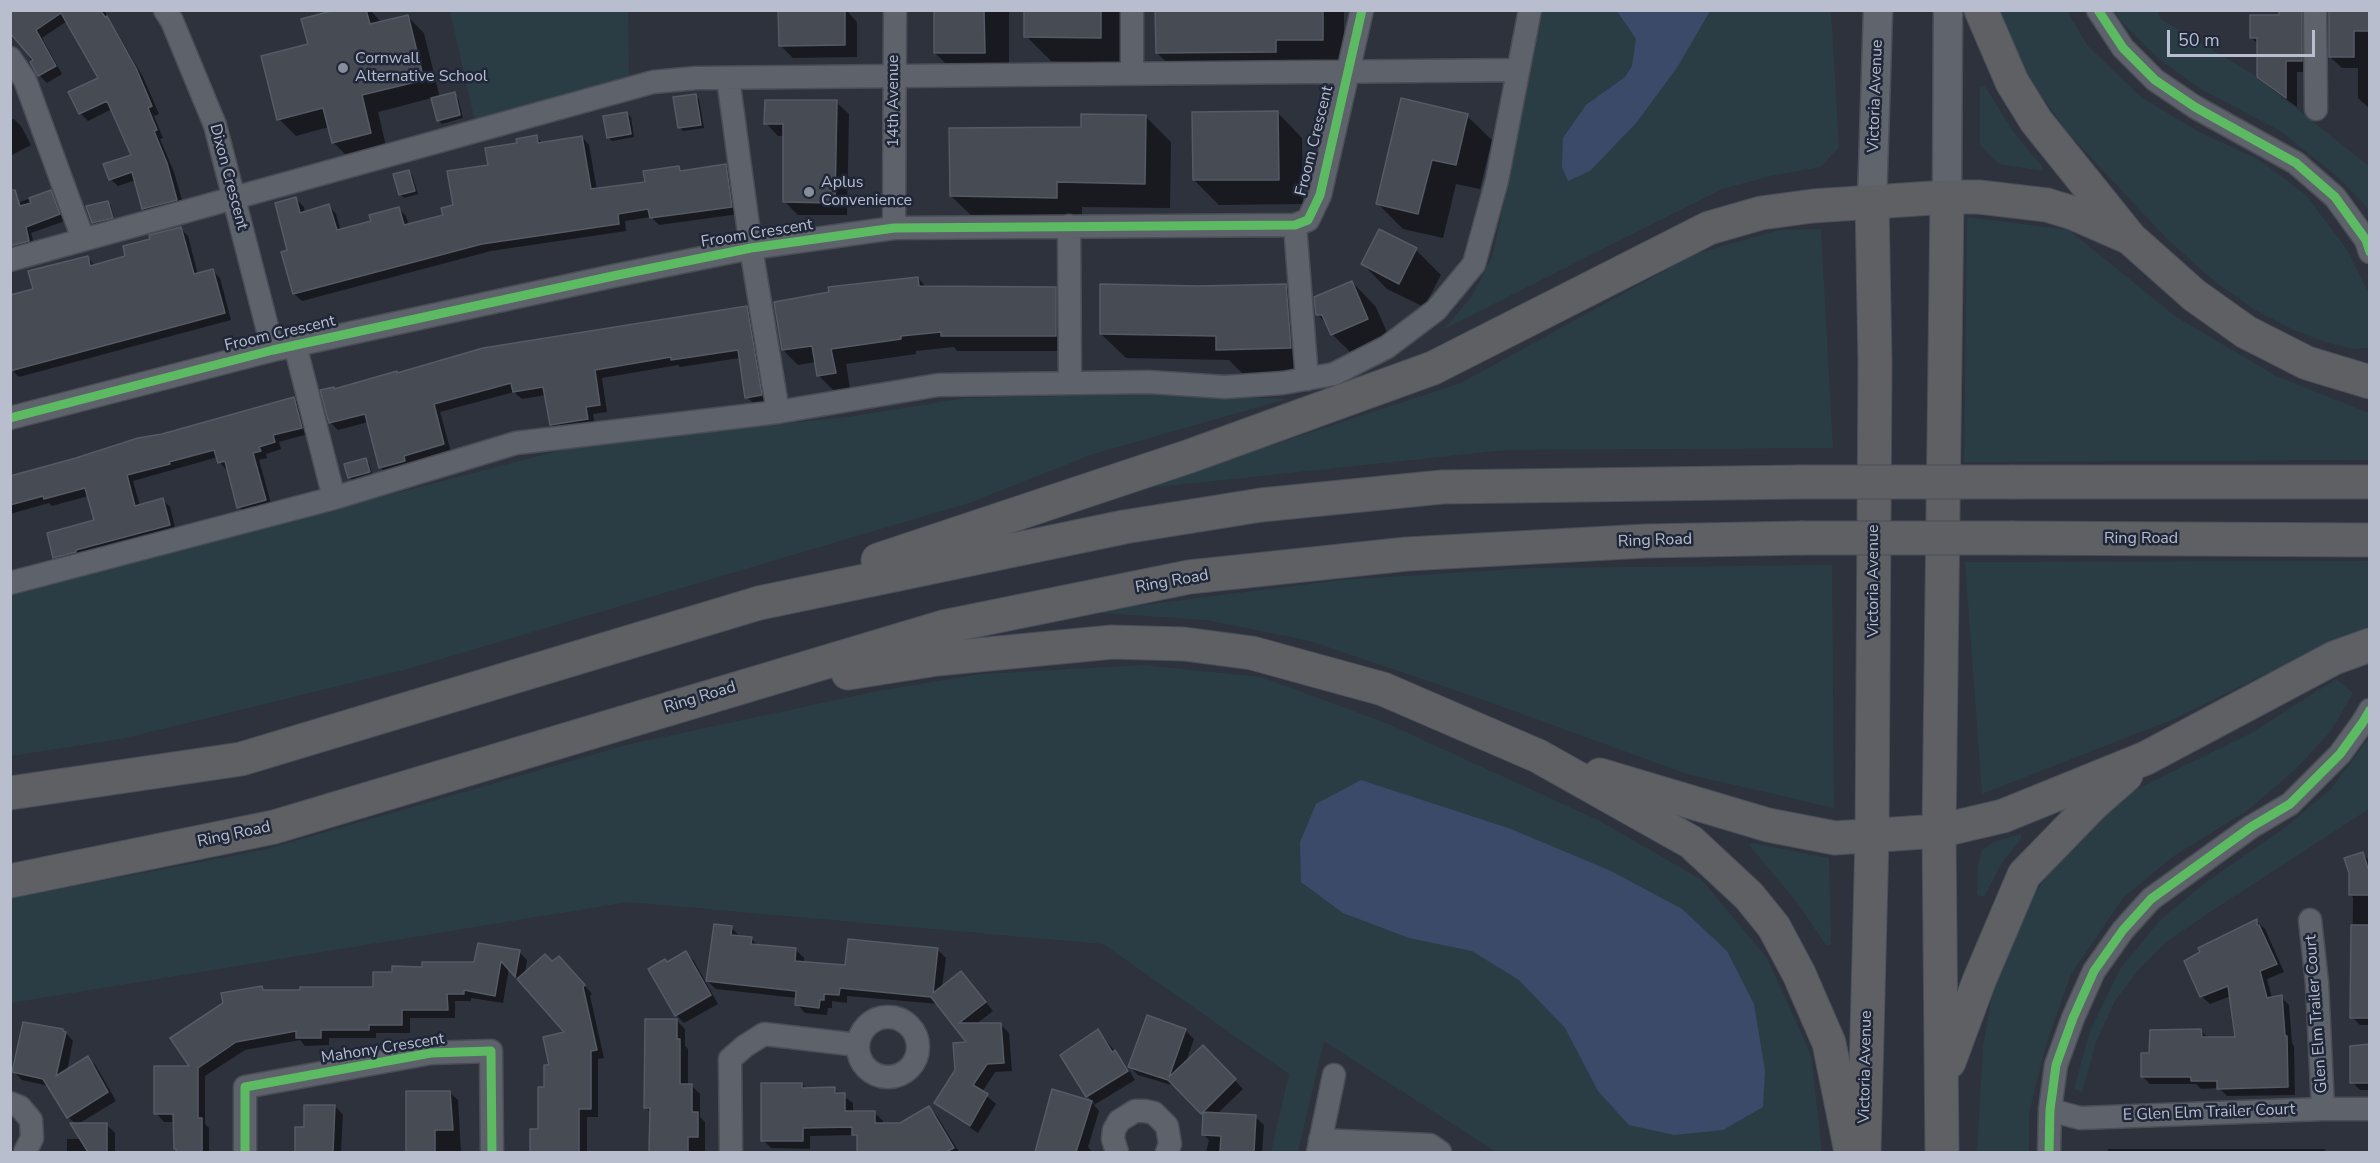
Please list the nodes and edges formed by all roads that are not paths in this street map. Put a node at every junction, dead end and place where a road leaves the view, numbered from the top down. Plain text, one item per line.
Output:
1 (165, 10) edge
2 (894, 10) edge
3 (1131, 10) edge
4 (1362, 10) edge
5 (1530, 10) edge
6 (1878, 10) edge
7 (1948, 10) edge
8 (1981, 10) edge
9 (2097, 10) edge
10 (2315, 10) edge
11 (10, 58) edge
12 (1518, 70) junction
13 (1348, 71) junction
14 (1132, 73) junction
15 (894, 76) junction
16 (728, 78) junction
17 (2316, 109) dead end
18 (1947, 197) junction
19 (234, 198) junction
20 (1872, 202) junction
21 (1295, 225) junction
22 (1069, 226) junction
23 (894, 228) junction
24 (2130, 238) junction
25 (83, 239) junction
26 (751, 248) junction
27 (2370, 252) edge
28 (10, 260) edge
29 (295, 345) junction
30 (273, 350) junction
31 (1307, 379) junction
32 (1070, 382) junction
33 (2370, 382) edge
34 (778, 412) junction
35 (10, 418) edge
36 (2370, 482) edge
37 (334, 498) junction
38 (2370, 540) edge
39 (10, 583) edge
40 (759, 603) junction
41 (2370, 645) edge
42 (710, 696) junction
43 (2370, 710) edge
44 (1538, 756) junction
45 (2146, 758) junction
46 (10, 793) edge
47 (1939, 831) junction
48 (1872, 837) junction
49 (10, 880) edge
50 (2310, 920) dead end
51 (858, 1045) dead end
52 (1334, 1076) dead end
53 (1942, 1080) junction
54 (10, 1103) edge
55 (2323, 1109) junction
56 (2370, 1109) edge
57 (2050, 1110) junction
58 (1319, 1146) edge
59 (25, 1152) edge
60 (245, 1152) edge
61 (492, 1152) edge
62 (731, 1152) edge
63 (1117, 1152) edge
64 (1167, 1152) edge
65 (1440, 1152) edge
66 (1851, 1152) edge
67 (1864, 1152) edge
68 (1942, 1152) edge
69 (2049, 1152) edge

1 - 19 street, Dixon Crescent
2 - 15 street, 14th Avenue
3 - 14 street
4 - 13 street, Froom Crescent
5 - 12 street
6 - 20 main road, Victoria Avenue
7 - 18 main road
8 - 24 highway
9 - 27 street
10 - 17 street
11 - 25 street
12 - 13 street
12 - 31 street
13 - 14 street
13 - 21 street, Froom Crescent
14 - 15 street
15 - 16 street
15 - 23 street, 14th Avenue
16 - 19 street
16 - 26 street
18 - 20 highway
18 - 24 highway
18 - 47 highway
19 - 25 street
19 - 30 street, Dixon Crescent
20 - 40 highway
20 - 48 highway, Victoria Avenue
21 - 22 street, Froom Crescent
21 - 31 street
22 - 23 street, Froom Crescent
22 - 32 street
23 - 26 street, Froom Crescent
24 - 33 highway
25 - 28 street
26 - 29 street, Froom Crescent
26 - 34 street
29 - 30 street, Froom Crescent
29 - 37 street
30 - 35 street, Froom Crescent
31 - 32 street
32 - 34 street
34 - 37 street
36 - 40 highway, bridge
37 - 39 street
38 - 42 highway, Ring Road, bridge
40 - 46 highway
41 - 45 highway
42 - 44 highway
42 - 49 highway, Ring Road
43 - 57 street
44 - 48 highway
44 - 66 highway
45 - 47 highway
45 - 53 highway
47 - 48 highway
47 - 53 highway
48 - 67 highway, Victoria Avenue
50 - 55 street, Glen Elm Trailer Court
51 - 62 street
52 - 58 street
53 - 68 highway
54 - 59 street
55 - 56 street, E Glen Elm Trailer Court
55 - 57 street, E Glen Elm Trailer Court
57 - 69 street
58 - 65 street
60 - 61 street, Mahony Crescent
63 - 64 street

